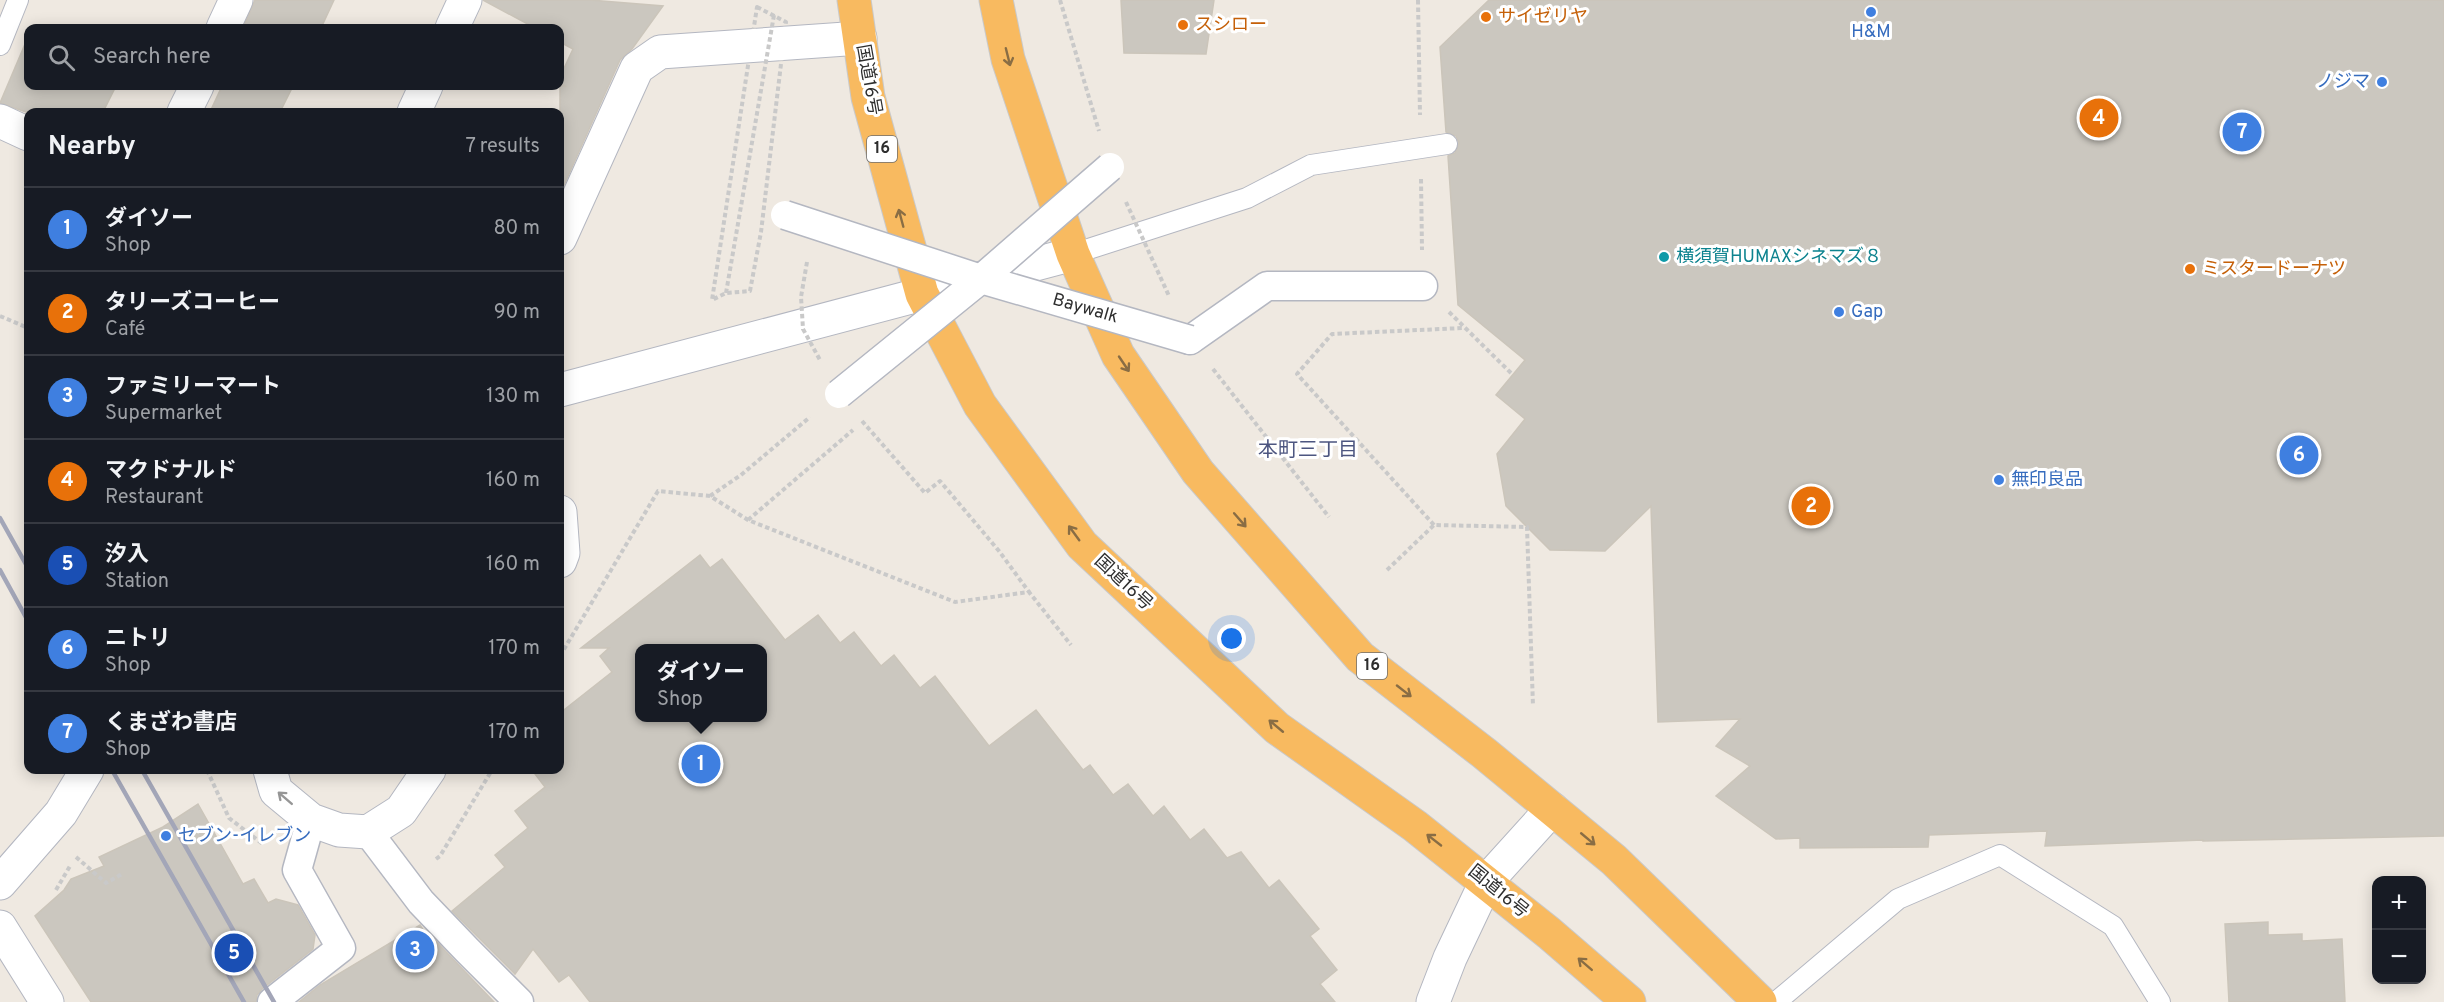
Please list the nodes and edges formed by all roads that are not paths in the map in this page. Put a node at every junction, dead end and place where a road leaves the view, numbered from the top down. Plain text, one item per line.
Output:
1 (18, 0) edge
2 (236, 0) edge
3 (465, 0) edge
4 (854, 0) edge
5 (996, 0) edge
6 (225, 24) edge
7 (454, 24) edge
8 (860, 38) junction
9 (0, 45) edge
10 (194, 90) edge
11 (424, 90) edge
12 (186, 108) edge
13 (416, 108) edge
14 (0, 121) edge
15 (24, 132) edge
16 (1447, 144) dead end
17 (1110, 167) road end
18 (785, 215) dead end
19 (564, 229) edge
20 (1073, 254) junction
21 (981, 279) junction
22 (1423, 286) road end
23 (922, 294) junction
24 (564, 389) edge
25 (839, 393) road end
26 (84, 774) edge
27 (271, 774) edge
28 (426, 774) edge
29 (1552, 809) junction
30 (311, 820) junction
31 (368, 832) junction
32 (1486, 882) junction
33 (0, 883) edge
34 (0, 927) edge
35 (47, 1002) edge
36 (272, 1002) edge
37 (519, 1002) edge
38 (1433, 1002) edge
39 (1629, 1002) edge
40 (1760, 1002) edge
41 (1776, 1002) edge
42 (2160, 1002) edge

1 - 9 lane
2 - 6 street
3 - 7 street
4 - 8 highway, 国道16号 / 16
5 -> 20 highway, 16
8 - 19 street
23 -> 8 highway, 国道16号 / 16
10 - 12 street
11 - 13 street
14 - 15 street
16 - 20 lane
17 - 21 street, bridge
18 - 21 street, Baywalk, bridge
20 - 23 street
20 -> 29 highway, 16
21 - 22 street, Baywalk, bridge
21 - 25 street, bridge
23 - 24 street
32 -> 23 highway, 国道16号 / 16
26 - 33 street
30 -> 27 street
28 - 31 street
29 - 32 street
29 -> 40 highway, 16
30 - 31 street
30 - 36 street
31 - 37 street
32 - 38 street
39 -> 32 highway, 国道16号 / 16
34 - 35 street
41 - 42 lane

